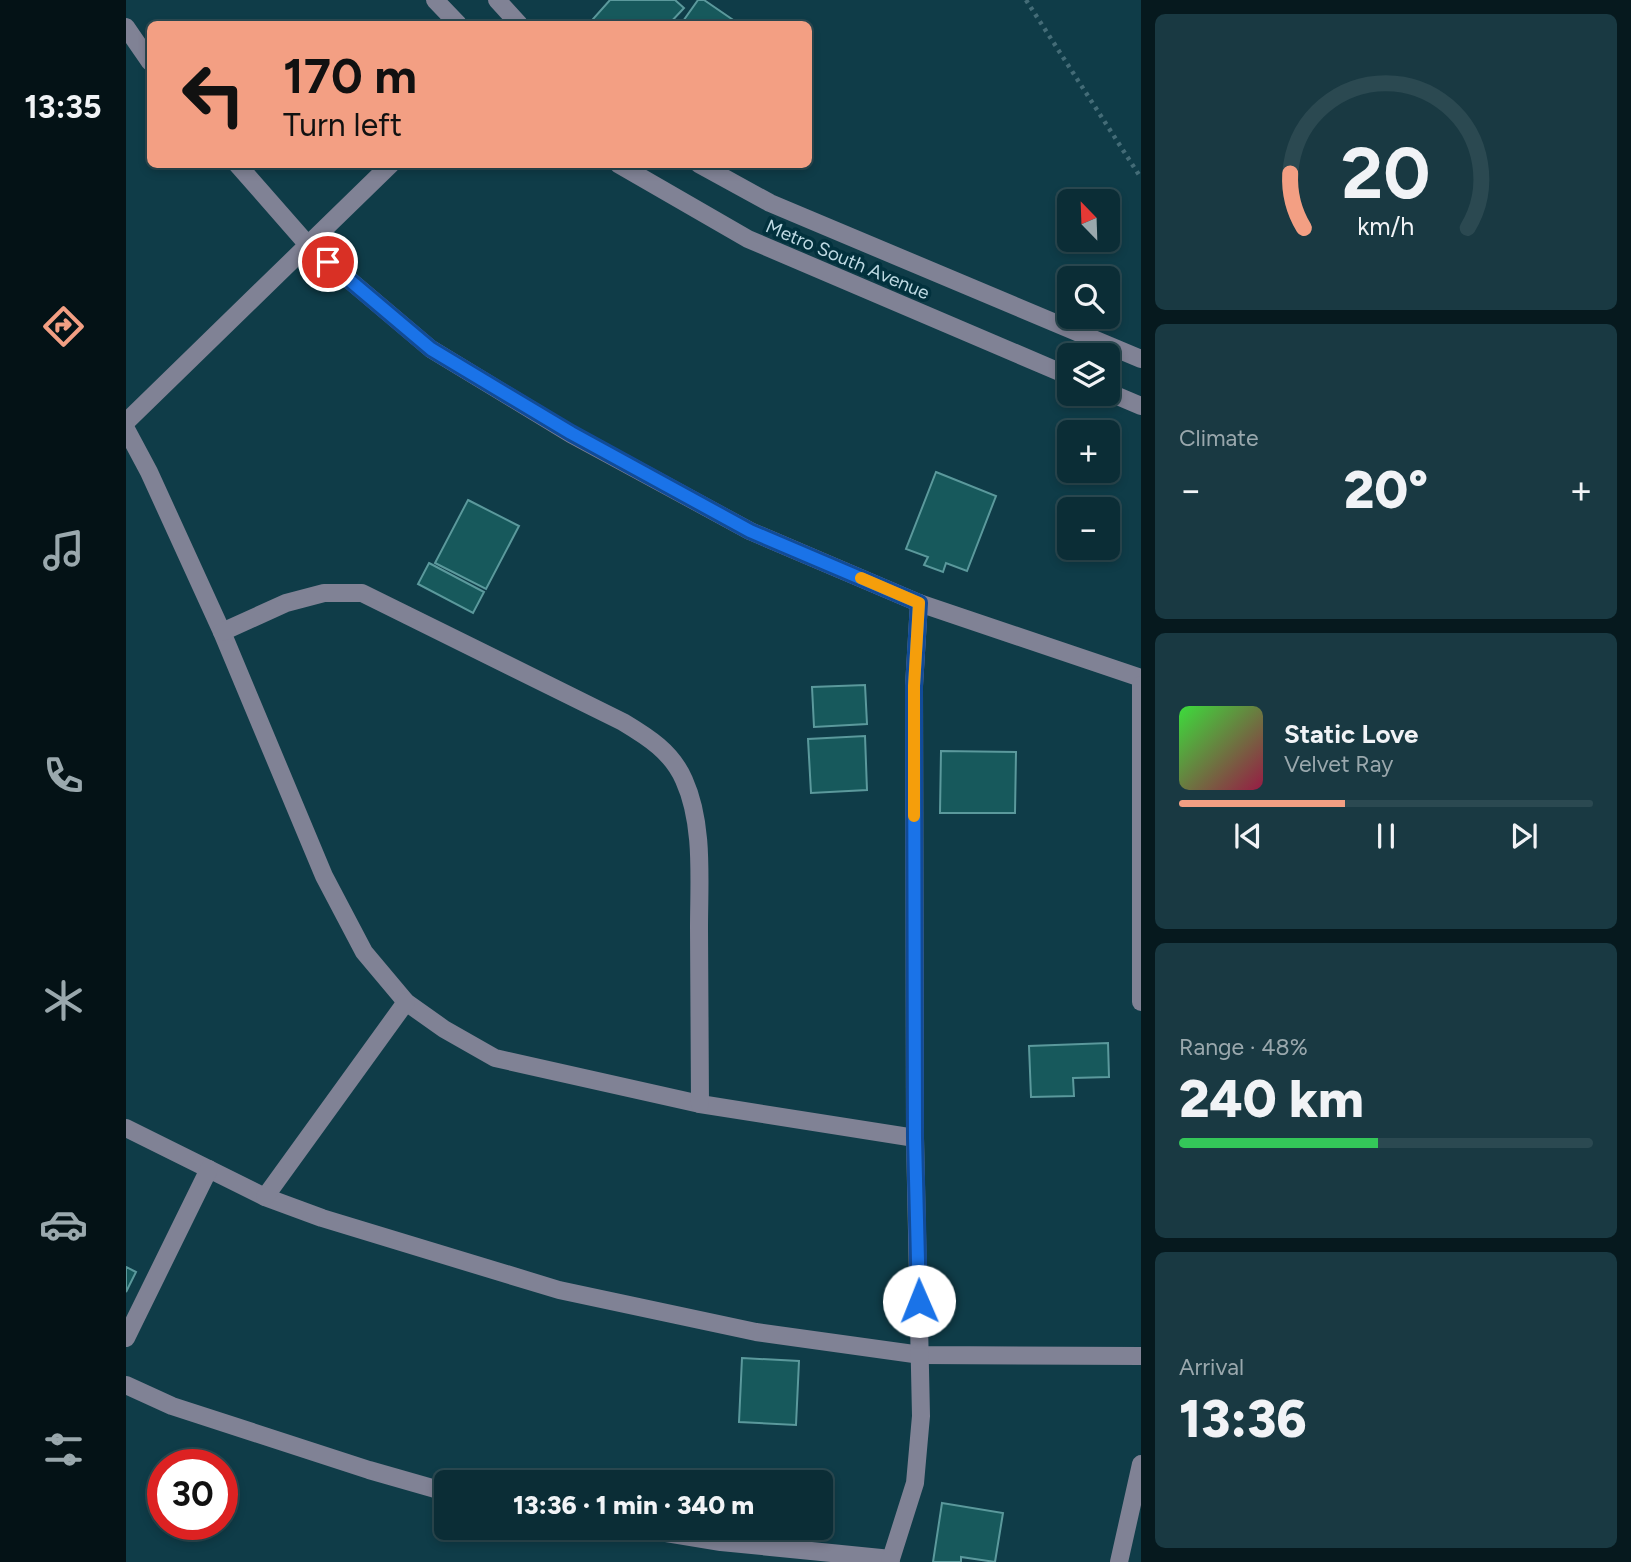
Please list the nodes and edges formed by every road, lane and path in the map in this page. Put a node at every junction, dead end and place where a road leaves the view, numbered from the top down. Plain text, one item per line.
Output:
1 (435, 0) edge
2 (497, 0) edge
3 (1026, 0) edge
4 (455, 21) edge
5 (517, 21) edge
6 (126, 27) edge
7 (147, 58) edge
8 (241, 168) edge
9 (387, 168) edge
10 (625, 168) edge
11 (706, 168) edge
12 (1141, 178) edge
13 (308, 245) junction
14 (1141, 359) edge
15 (1057, 371) edge
16 (1120, 397) edge
17 (1141, 406) edge
18 (126, 422) edge
19 (126, 429) edge
20 (919, 603) junction
21 (222, 632) junction
22 (1141, 678) edge
23 (1141, 685) edge
24 (406, 1002) junction
25 (1141, 1002) edge
26 (700, 1104) junction
27 (126, 1128) edge
28 (915, 1138) junction
29 (209, 1169) junction
30 (265, 1197) junction
31 (126, 1338) edge
32 (921, 1355) junction
33 (1141, 1356) edge
34 (126, 1385) edge
35 (1141, 1464) edge
36 (434, 1489) edge
37 (1136, 1517) edge
38 (709, 1540) edge
39 (890, 1560) edge
40 (1119, 1562) edge

1 - 4 street
2 - 5 street
3 - 12 path
6 - 7 street
8 - 13 street
9 - 13 street
10 - 15 street, Metro South Avenue
11 - 14 street, Metro South Avenue
13 - 18 street
13 - 20 street
16 - 17 street
19 - 21 street
20 - 22 street
20 - 28 street
21 - 24 street
21 - 26 street
23 - 25 street
24 - 26 street
24 - 30 street
26 - 28 street
27 - 29 street
28 - 32 street
29 - 30 street
29 - 31 street
30 - 32 street
32 - 33 street
32 - 39 street
34 - 36 street
35 - 37 street
37 - 40 street
38 - 39 street

